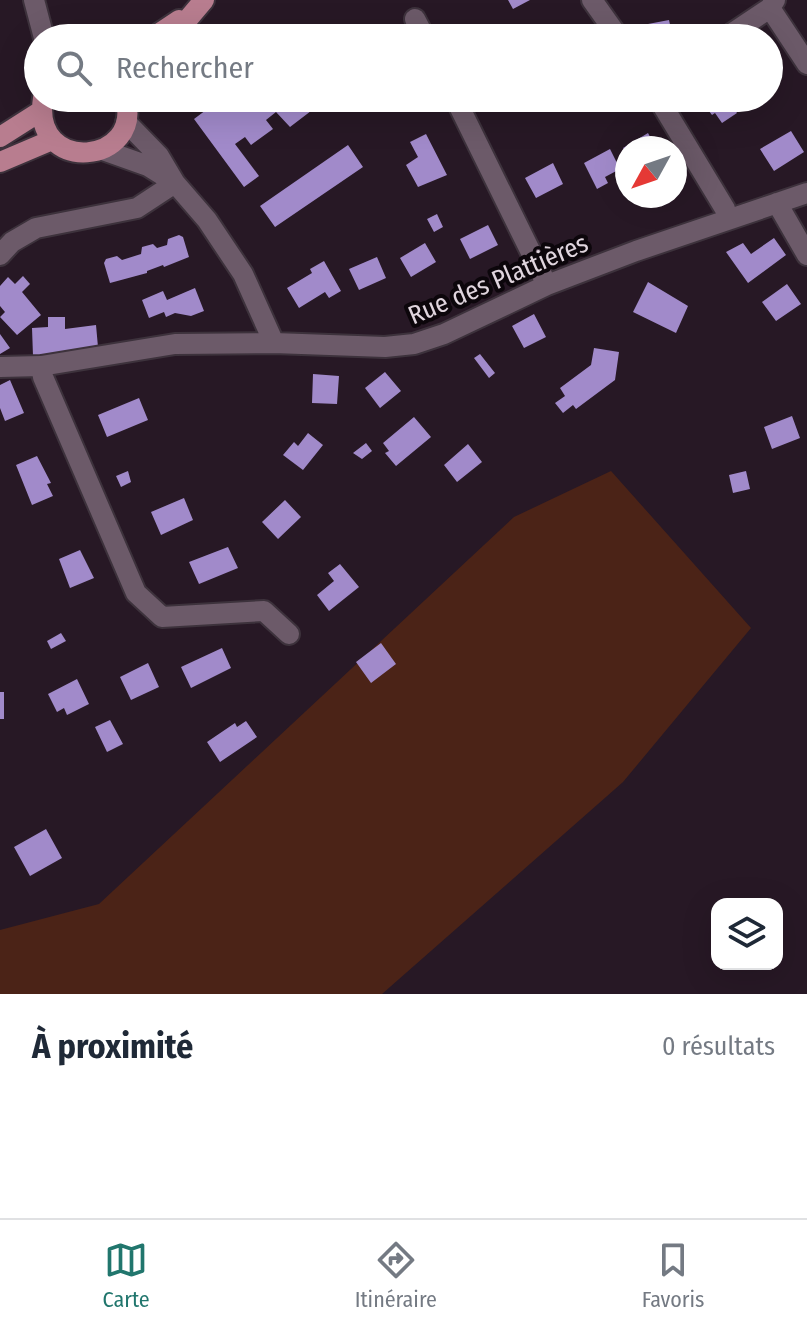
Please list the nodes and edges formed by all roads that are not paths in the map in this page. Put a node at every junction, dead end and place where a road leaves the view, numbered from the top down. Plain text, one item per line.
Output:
1 (34, 0) edge
2 (592, 0) edge
3 (772, 4) edge
4 (198, 6) edge
5 (415, 19) dead end
6 (40, 24) edge
7 (172, 24) edge
8 (183, 24) edge
9 (418, 24) edge
10 (609, 24) edge
11 (744, 24) edge
12 (807, 64) edge
13 (33, 112) edge
14 (43, 112) edge
15 (125, 112) edge
16 (131, 112) edge
17 (462, 112) edge
18 (666, 112) edge
19 (0, 137) edge
20 (52, 140) junction
21 (103, 150) junction
22 (0, 162) edge
23 (175, 183) junction
24 (807, 193) edge
25 (777, 203) junction
26 (728, 219) junction
27 (0, 255) edge
28 (807, 255) edge
29 (547, 285) junction
30 (274, 343) junction
31 (41, 366) junction
32 (0, 367) edge
33 (289, 634) dead end

1 - 6 street
2 - 10 street
3 - 11 street
3 - 12 street
4 - 7 main road
4 - 8 main road
5 - 9 street
13 - 19 main road
14 - 20 main road
15 - 21 main road
16 - 23 street
17 - 29 street
18 - 26 street
20 - 21 main road
20 - 22 main road
21 - 23 street
23 - 27 street
23 - 30 street
24 - 25 street, Rue des Plattières
25 - 26 street, Rue des Plattières
25 - 28 street
26 - 29 street, Rue des Plattières
29 - 30 street, Rue des Plattières
30 - 31 street, Rue des Plattières
31 - 32 street, Rue des Plattières
31 - 33 street

